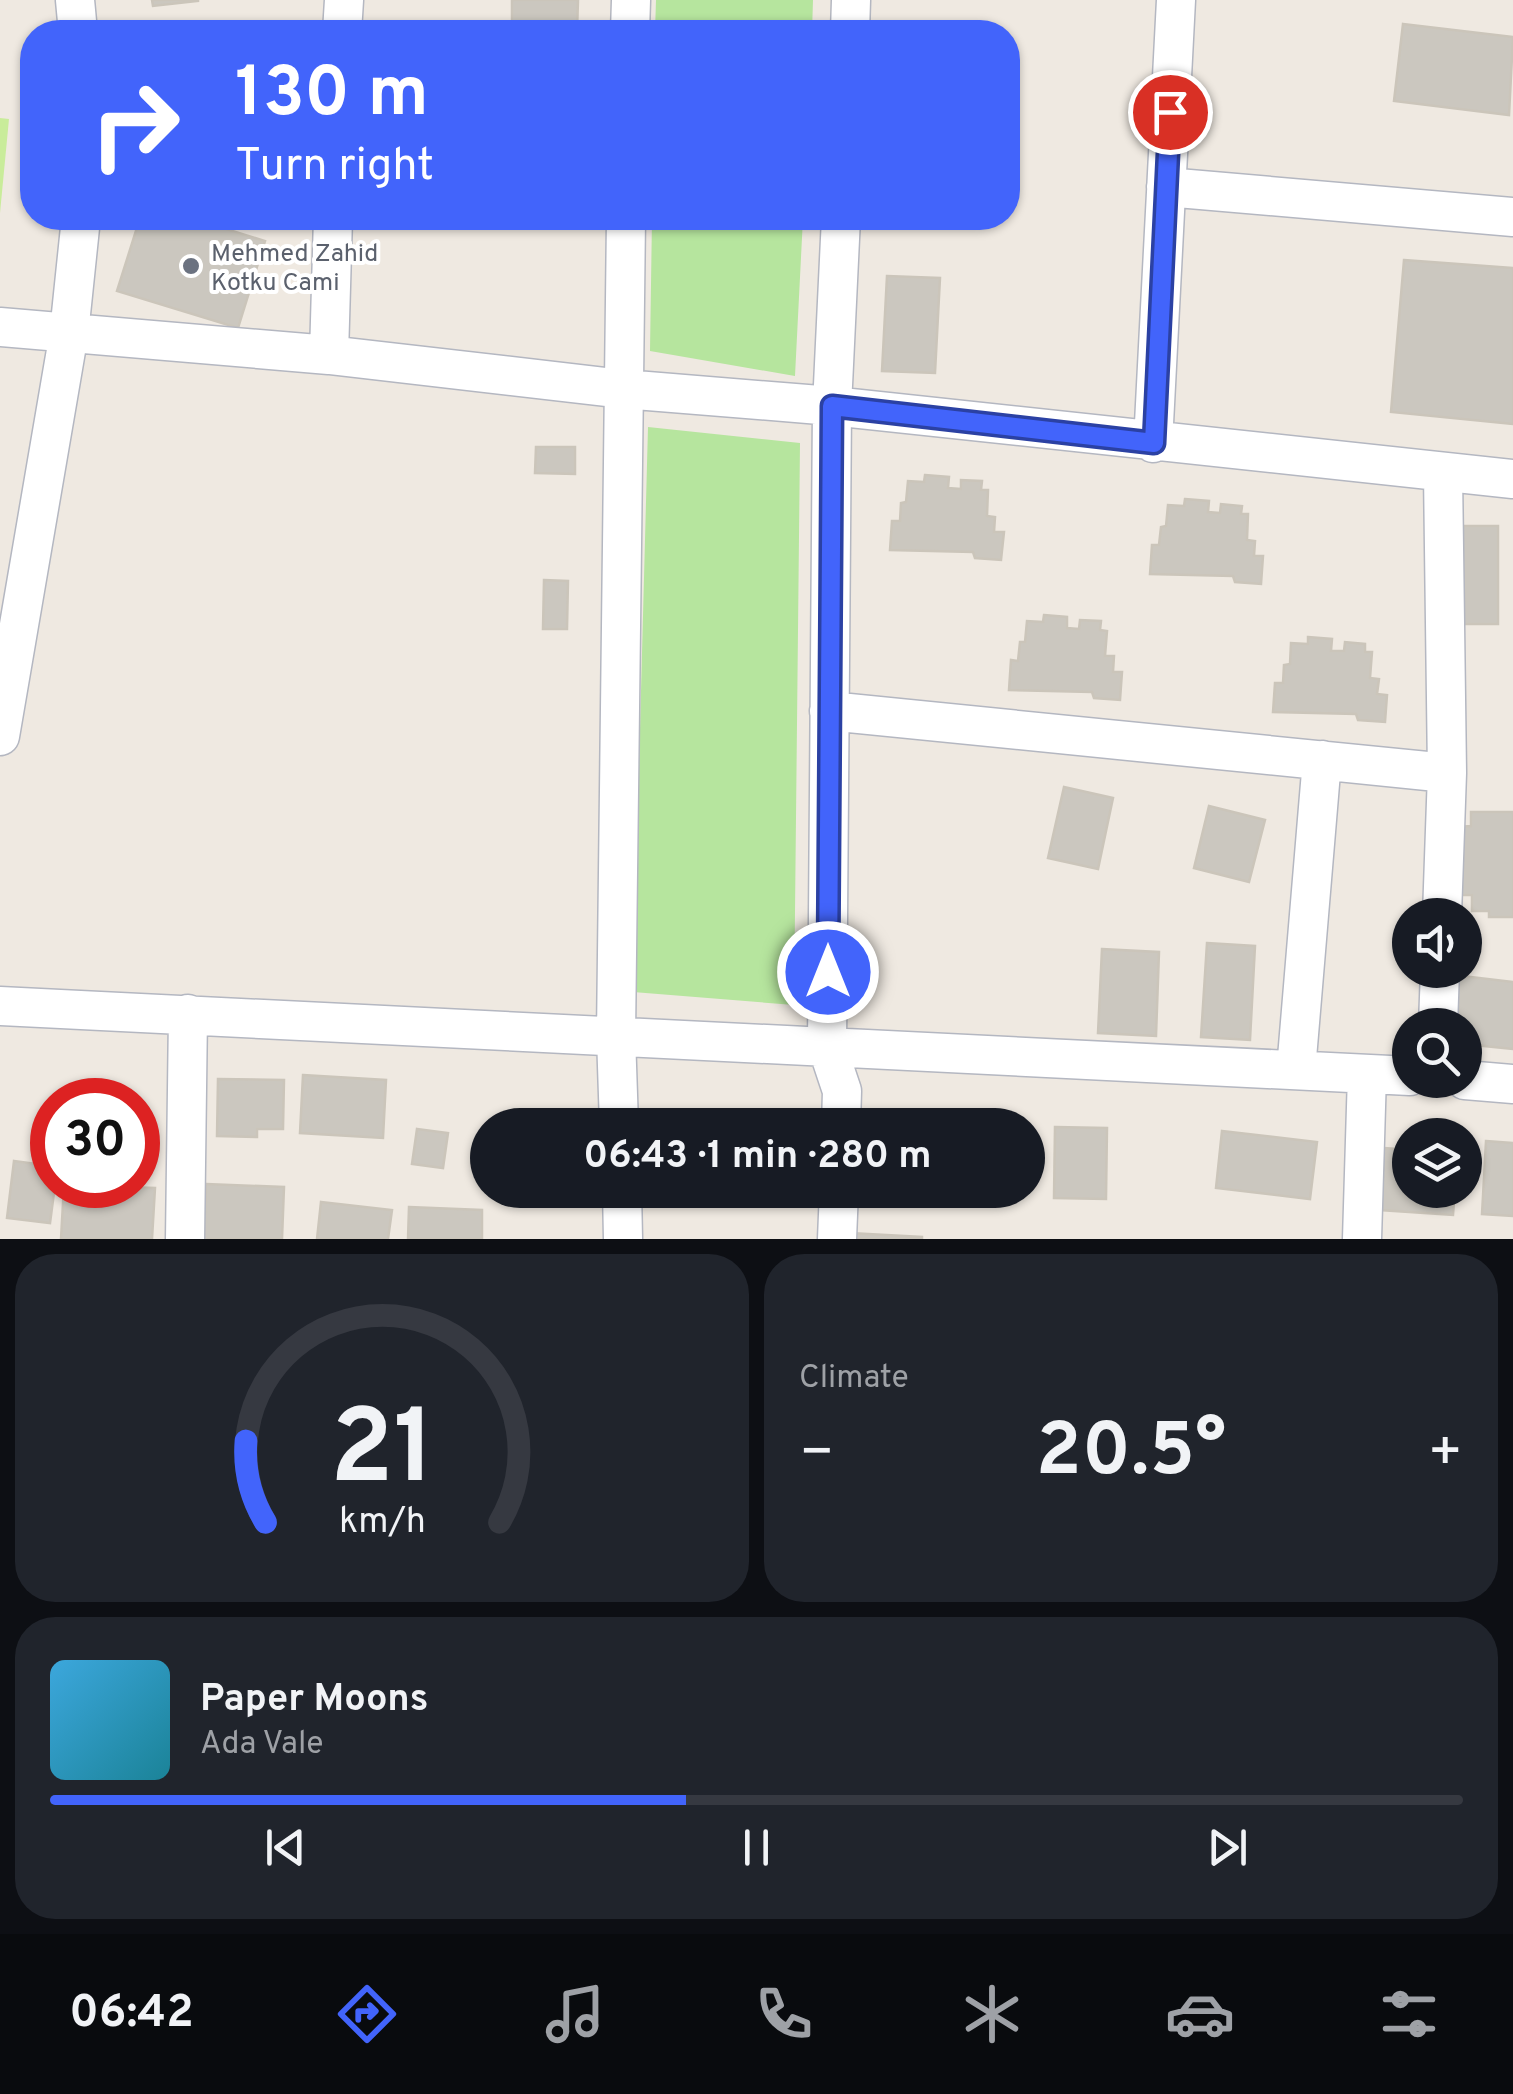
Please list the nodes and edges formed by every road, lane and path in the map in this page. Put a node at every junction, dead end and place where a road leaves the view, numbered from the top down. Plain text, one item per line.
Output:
1 (1176, 0) edge
2 (1166, 187) junction
3 (1513, 216) edge
4 (80, 230) edge
5 (333, 230) edge
6 (626, 230) edge
7 (840, 230) edge
8 (0, 326) edge
9 (70, 333) junction
10 (328, 356) junction
11 (623, 389) junction
12 (832, 406) junction
13 (1154, 443) junction
14 (1443, 473) junction
15 (1513, 479) edge
16 (830, 711) junction
17 (0, 736) edge
18 (1322, 760) junction
19 (1447, 773) junction
20 (1443, 898) edge
21 (0, 1006) edge
22 (188, 1014) junction
23 (616, 1036) junction
24 (827, 1046) junction
25 (1296, 1070) junction
26 (1367, 1074) junction
27 (1392, 1075) edge
28 (1482, 1081) edge
29 (1513, 1084) edge
30 (619, 1108) edge
31 (842, 1108) edge
32 (622, 1208) edge
33 (838, 1208) edge
34 (185, 1239) edge
35 (623, 1239) edge
36 (837, 1239) edge
37 (1362, 1239) edge

1 - 2 street
2 - 3 street
2 - 13 street
4 - 9 street
5 - 10 street
6 - 11 street
7 - 12 street
8 - 9 street
9 - 10 street
9 - 17 street
10 - 11 street
11 - 12 street
11 - 23 street
12 - 13 street
12 - 16 street
13 - 14 street
14 - 15 street
14 - 19 street
16 - 18 street
16 - 24 street
18 - 19 street
18 - 25 street
19 - 20 street
21 - 22 street
22 - 23 street
22 - 34 street
23 - 24 street
23 - 30 street
24 - 25 street
24 - 31 street
25 - 26 street
26 - 27 street
26 - 37 street
28 - 29 street
32 - 35 street
33 - 36 street

